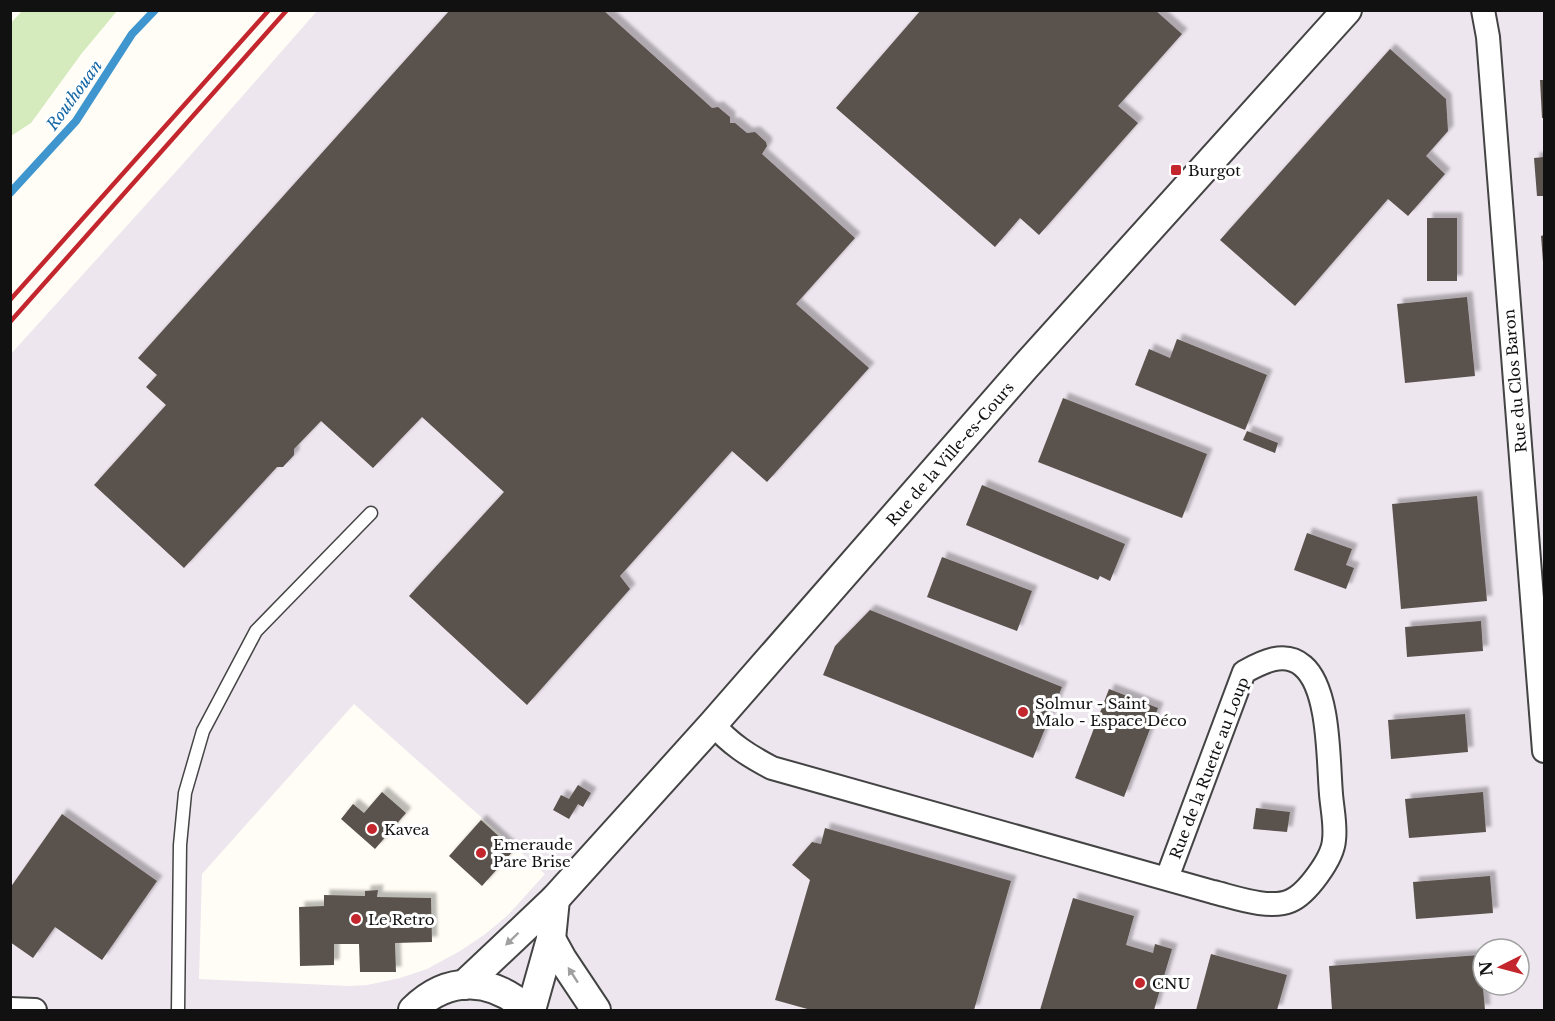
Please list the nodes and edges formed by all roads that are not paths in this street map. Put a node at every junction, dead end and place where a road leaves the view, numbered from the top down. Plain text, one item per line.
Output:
1 (1347, 10) edge
2 (1484, 10) edge
3 (371, 513) dead end
4 (713, 724) junction
5 (1545, 751) edge
6 (1167, 878) junction
7 (555, 899) junction
8 (551, 939) junction
9 (464, 984) junction
10 (10, 1009) edge
11 (36, 1011) edge
12 (178, 1011) edge
13 (413, 1011) edge
14 (529, 1011) edge
15 (596, 1011) edge

1 - 4 street, Rue de la Ville-es-Cours
2 - 5 street, Rue du Clos Baron
3 - 12 lane
4 - 6 street, Rue de la Ruette au Loup
4 - 7 street, Rue de la Ville-es-Cours
6 - 6 street, Rue de la Ruette au Loup
7 - 8 street
7 -> 9 street, Rue de la Ville-es-Cours
8 - 14 street
15 -> 8 street
9 - 13 street
9 - 14 street
10 - 11 street

